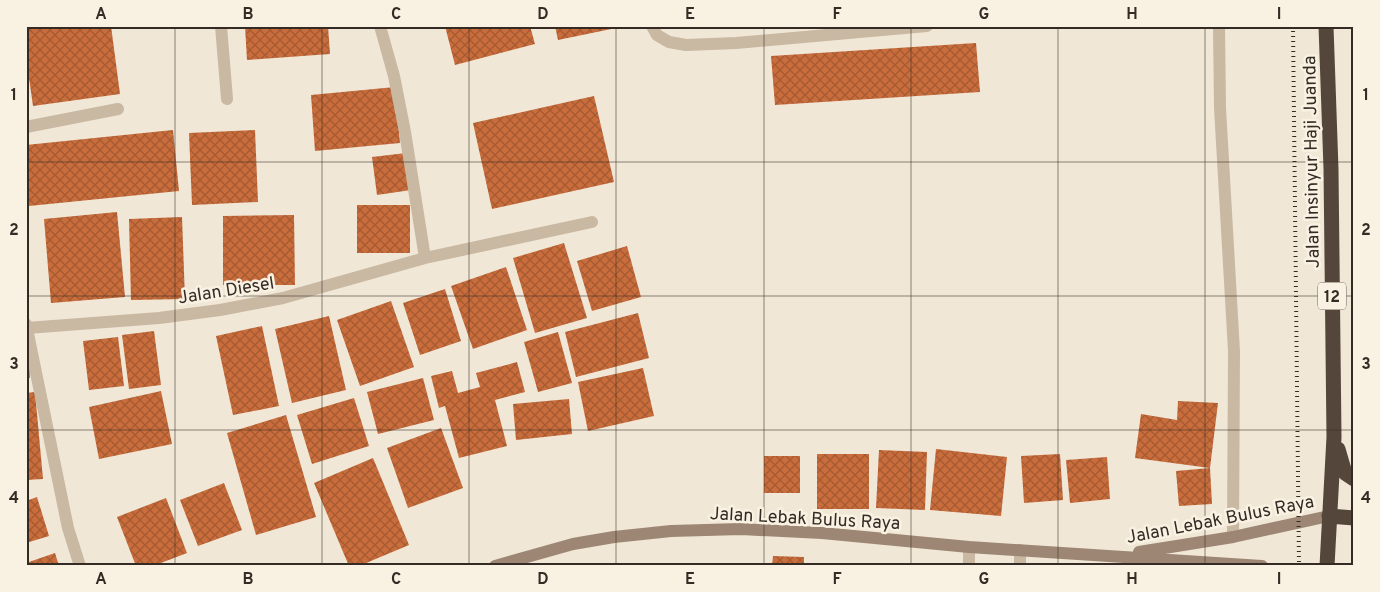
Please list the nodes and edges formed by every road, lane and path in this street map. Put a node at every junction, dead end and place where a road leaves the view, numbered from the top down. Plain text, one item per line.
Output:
1 (221, 26) edge
2 (380, 26) edge
3 (652, 26) edge
4 (927, 26) edge
5 (1219, 26) edge
6 (1326, 26) edge
7 (226, 99) dead end
8 (118, 109) dead end
9 (26, 127) edge
10 (592, 222) dead end
11 (425, 258) junction
12 (27, 326) edge
13 (1334, 437) junction
14 (1354, 479) edge
15 (1329, 516) junction
16 (1354, 518) edge
17 (1233, 537) junction
18 (969, 547) junction
19 (1020, 550) junction
20 (1117, 556) junction
21 (503, 565) edge
22 (80, 566) edge
23 (969, 566) edge
24 (1020, 566) edge
25 (1262, 566) edge
26 (1328, 566) edge

1 - 7 street
2 - 11 street
3 - 4 street
5 - 17 street
6 - 13 highway, Jalan Insinyur Haji Juanda / 12
8 - 9 street
10 - 11 street, Jalan Diesel
11 - 12 street, Jalan Diesel
12 - 22 street, Jalan Diesel
13 - 14 highway
13 - 15 highway, Jalan Insinyur Haji Juanda / 12
15 - 16 highway
15 - 17 main road, Jalan Lebak Bulus Raya
15 - 26 highway, Jalan Insinyur Haji Juanda / 12
17 - 20 main road, Jalan Lebak Bulus Raya
18 - 19 main road, Jalan Lebak Bulus Raya
18 - 21 main road, Jalan Lebak Bulus Raya
18 - 23 street
19 - 20 main road, Jalan Lebak Bulus Raya
19 - 24 street
20 - 25 main road, Jalan Lebak Bulus Raya

